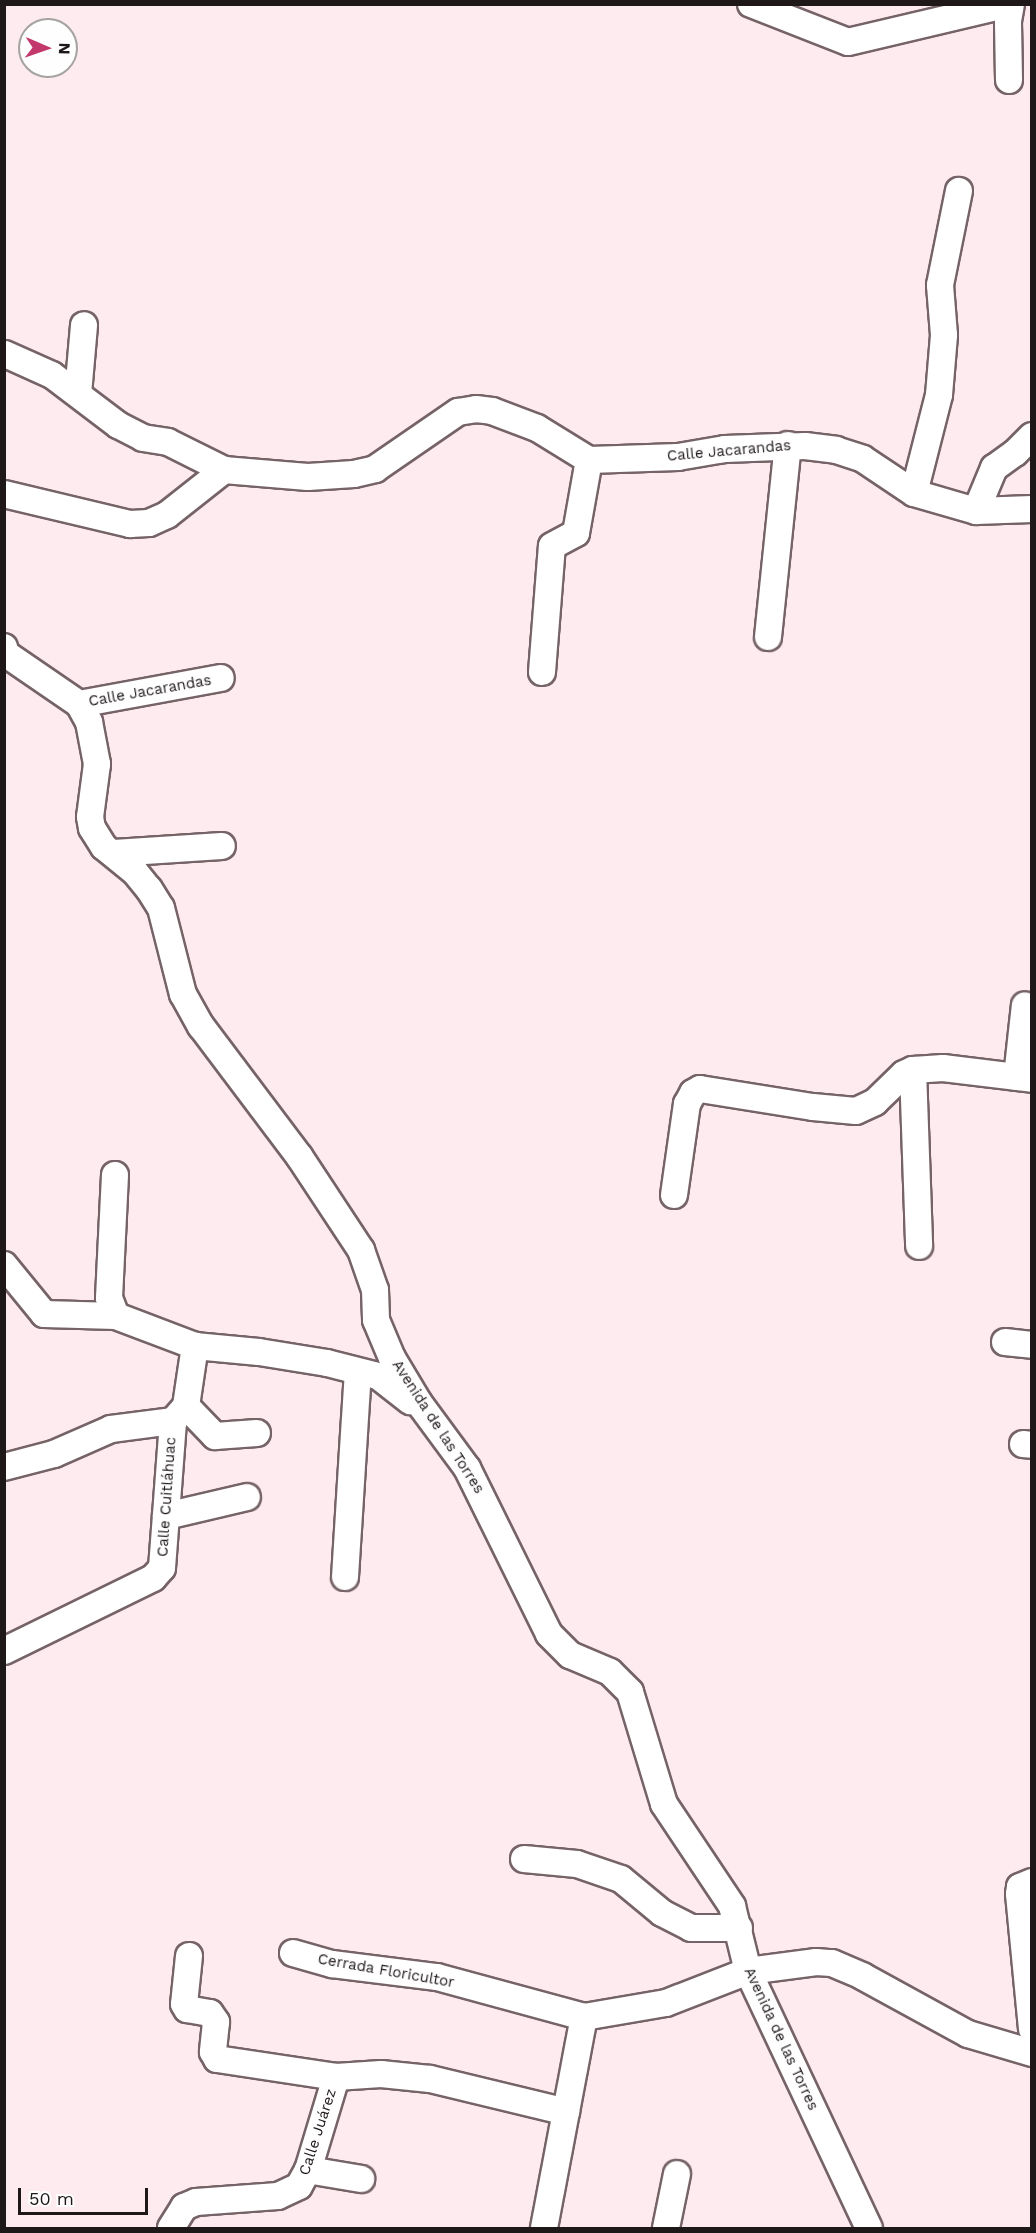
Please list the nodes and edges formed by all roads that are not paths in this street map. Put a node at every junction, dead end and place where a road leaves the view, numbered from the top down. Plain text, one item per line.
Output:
1 (1010, 4) edge
2 (761, 6) edge
3 (1010, 80) dead end
4 (958, 191) dead end
5 (84, 325) dead end
6 (5, 354) edge
7 (78, 394) junction
8 (1032, 436) edge
9 (788, 445) junction
10 (589, 460) junction
11 (225, 470) junction
12 (4, 494) edge
13 (914, 494) junction
14 (1032, 509) edge
15 (976, 511) junction
16 (768, 638) dead end
17 (5, 652) edge
18 (542, 672) dead end
19 (221, 678) dead end
20 (79, 705) junction
21 (222, 846) dead end
22 (114, 853) junction
23 (1025, 1005) dead end
24 (913, 1070) junction
25 (1024, 1078) edge
26 (115, 1175) dead end
27 (674, 1195) dead end
28 (919, 1246) dead end
29 (4, 1265) edge
30 (117, 1316) junction
31 (1005, 1342) dead end
32 (1032, 1345) edge
33 (195, 1346) junction
34 (358, 1372) junction
35 (420, 1403) junction
36 (180, 1414) junction
37 (257, 1433) dead end
38 (4, 1467) edge
39 (247, 1497) dead end
40 (166, 1515) junction
41 (345, 1577) dead end
42 (4, 1651) edge
43 (524, 1859) dead end
44 (1032, 1882) edge
45 (739, 1928) junction
46 (293, 1953) dead end
47 (189, 1956) dead end
48 (748, 1971) junction
49 (584, 2017) junction
50 (1032, 2029) edge
51 (1032, 2053) edge
52 (336, 2077) junction
53 (566, 2112) junction
54 (308, 2170) junction
55 (677, 2174) dead end
56 (361, 2179) dead end
57 (171, 2229) edge
58 (544, 2229) edge
59 (666, 2229) edge
60 (869, 2229) edge

1 - 2 street
1 - 3 street
4 - 13 street
5 - 7 street
6 - 7 street
7 - 11 street
8 - 15 street
9 - 10 street, Calle Jacarandas
9 - 13 street, Calle Jacarandas
9 - 16 street
10 - 11 street
10 - 18 street
11 - 12 street
13 - 15 street, Calle Jacarandas
14 - 15 street, Calle Jacarandas
17 - 20 street
19 - 20 street, Calle Jacarandas
20 - 22 street, Avenida de las Torres
21 - 22 street
22 - 35 street, Avenida de las Torres
23 - 25 street
24 - 25 street
24 - 27 street
24 - 28 street
26 - 30 street
29 - 30 street
30 - 33 street
31 - 32 street
33 - 34 street
33 - 36 street, Calle Cuitláhuac
34 - 35 street
34 - 41 street
35 - 45 street, Avenida de las Torres
36 - 37 street
36 - 38 street
36 - 40 street, Calle Cuitláhuac
39 - 40 street
40 - 42 street, Calle Cuitláhuac
43 - 45 street
44 - 50 street
45 - 48 street, Avenida de las Torres
46 - 49 street, Cerrada Floricultor
47 - 52 street
48 - 49 street
48 - 51 street
48 - 60 street, Avenida de las Torres
49 - 53 street
52 - 53 street
52 - 54 street, Calle Juárez
53 - 58 street
54 - 56 street
54 - 57 street, Calle Juárez
55 - 59 street

